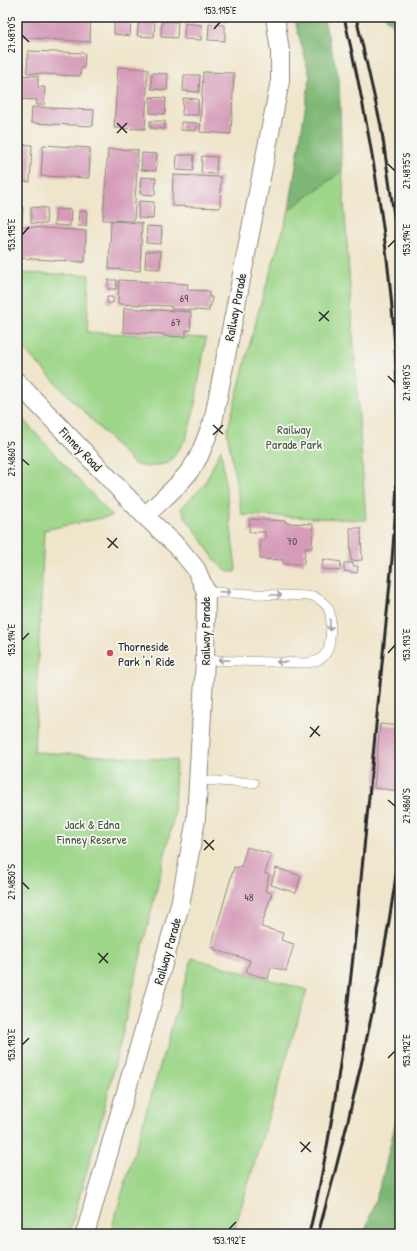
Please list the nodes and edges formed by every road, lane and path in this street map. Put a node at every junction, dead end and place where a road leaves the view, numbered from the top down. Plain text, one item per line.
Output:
1 (275, 17) edge
2 (17, 382) edge
3 (145, 516) junction
4 (206, 592) junction
5 (205, 660) junction
6 (198, 780) junction
7 (254, 783) dead end
8 (85, 1234) edge

1 - 3 street, Railway Parade
2 - 3 street, Finney Road
3 - 4 street, Railway Parade
4 - 5 street, Railway Parade
4 -> 5 lane
5 - 6 street, Railway Parade
6 - 7 lane
6 - 8 street, Railway Parade

